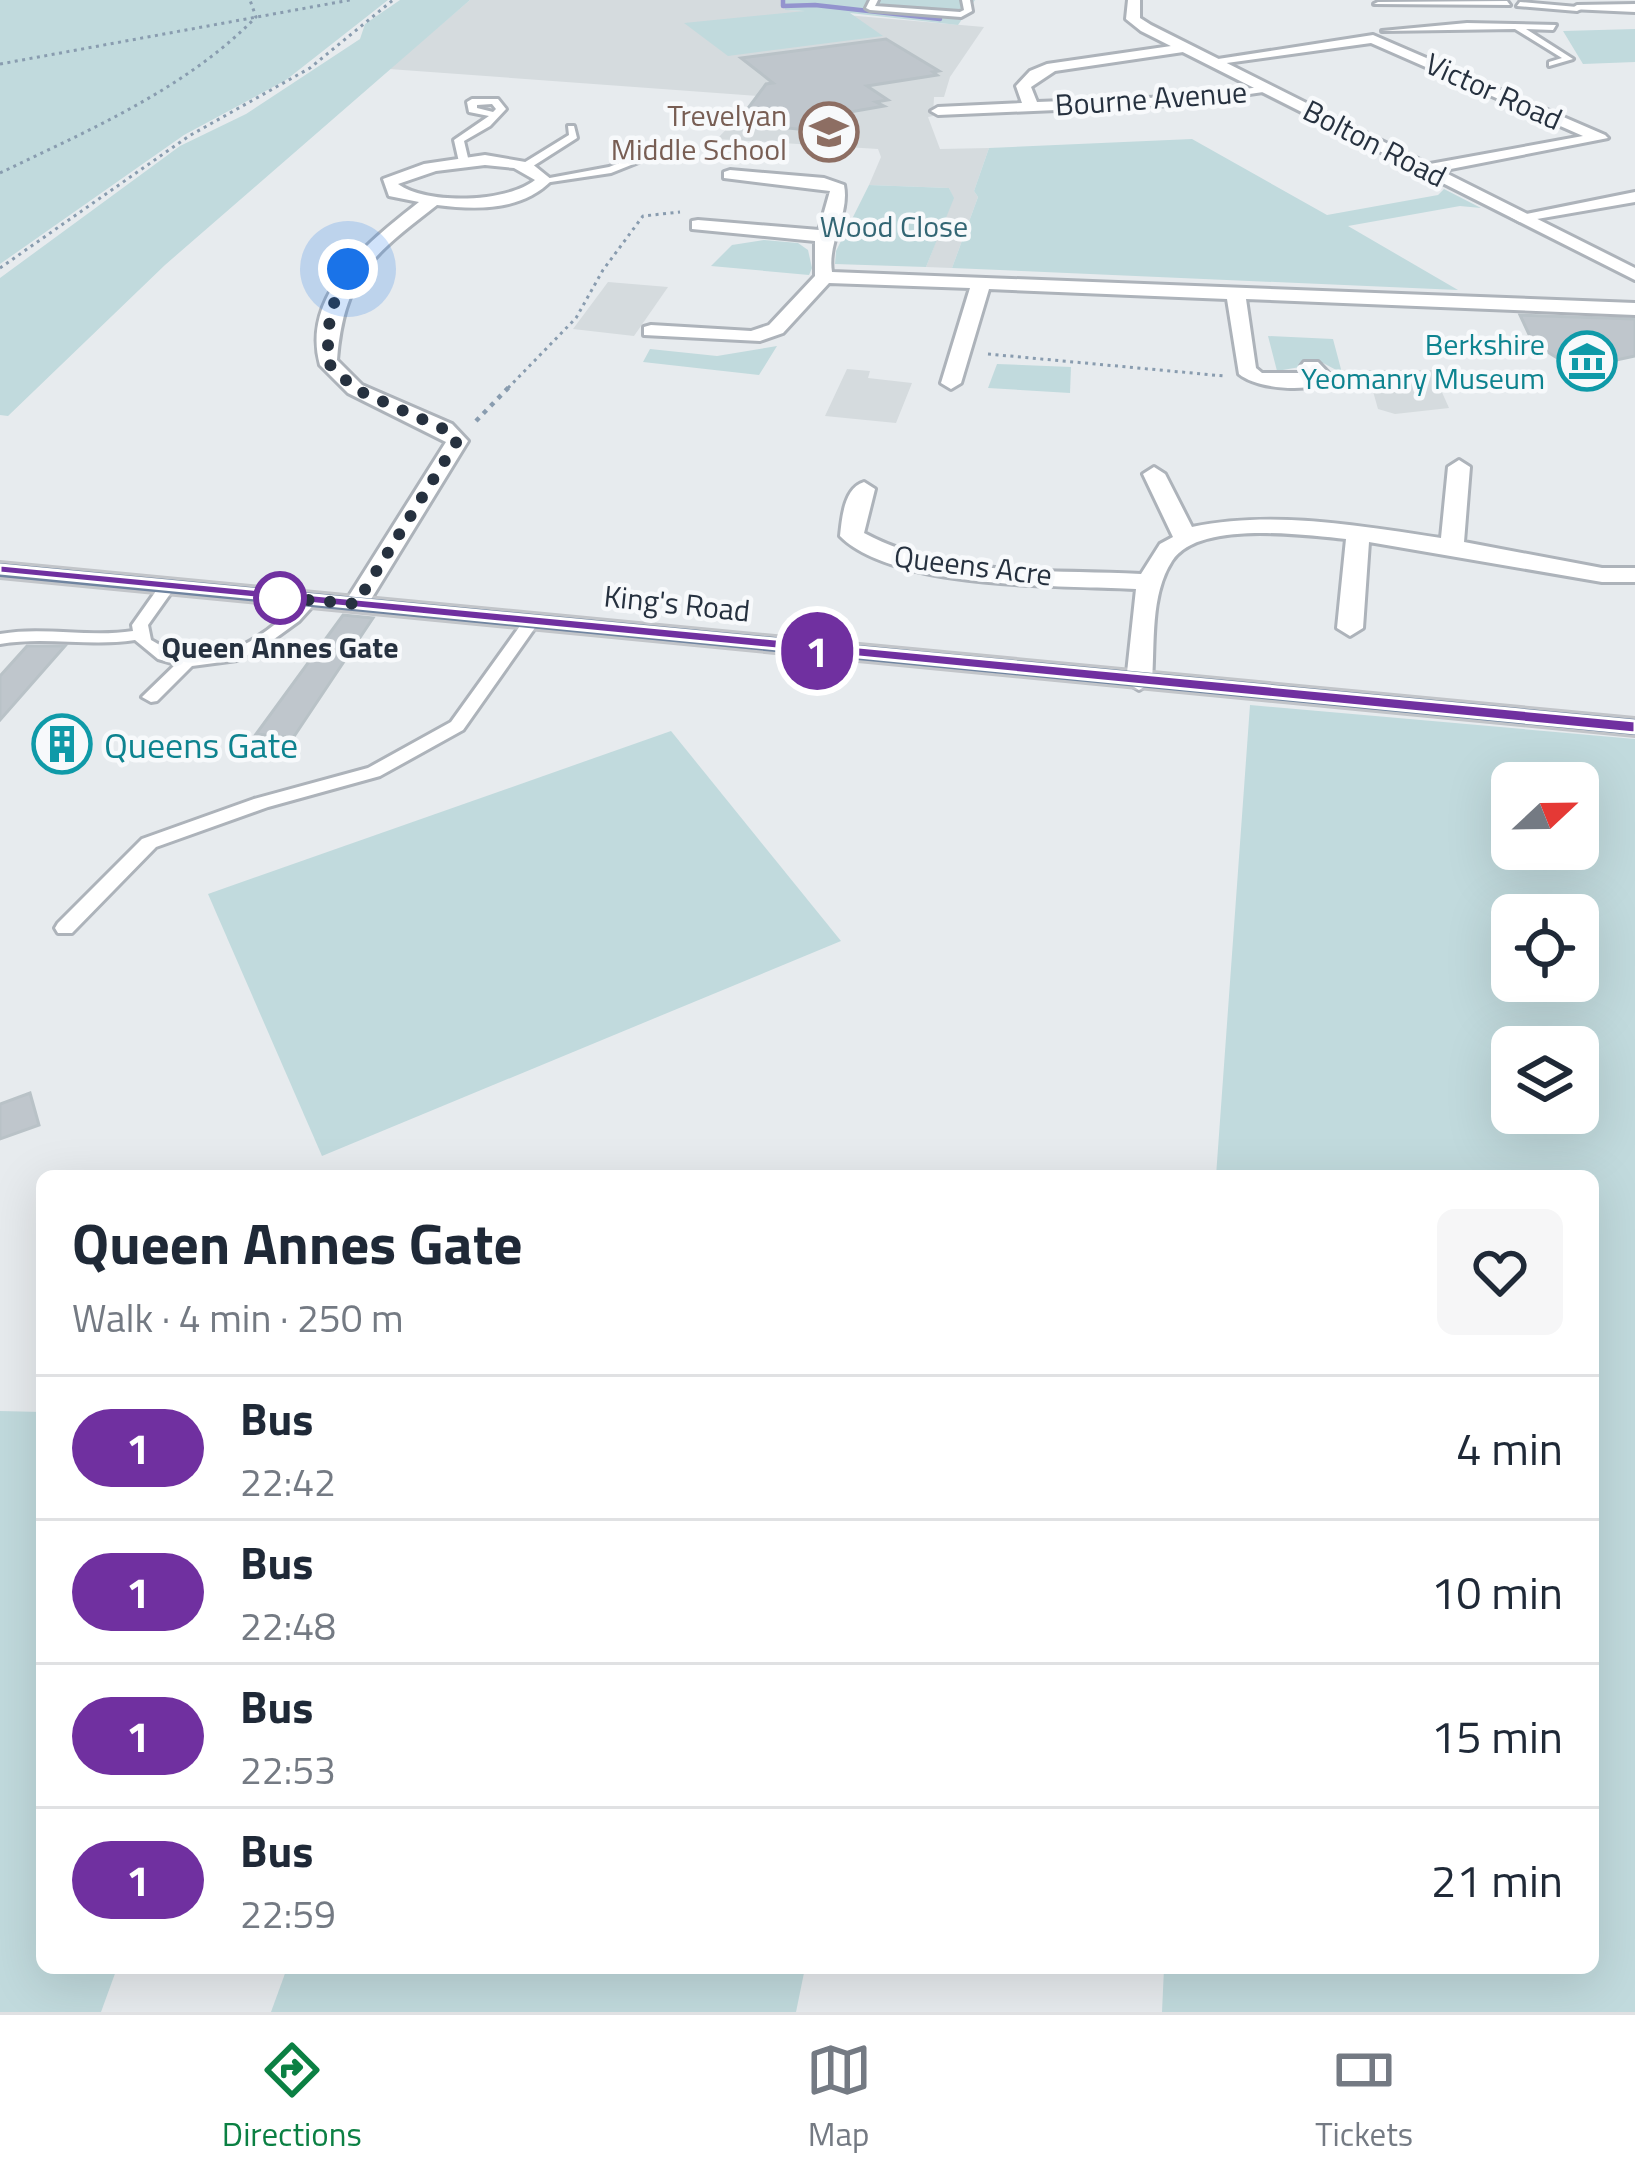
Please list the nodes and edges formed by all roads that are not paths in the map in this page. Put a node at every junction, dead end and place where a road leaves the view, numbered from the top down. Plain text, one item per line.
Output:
1 (874, 0) edge
2 (966, 0) edge
3 (1135, 0) edge
4 (1556, 2) edge
5 (1439, 3) edge
6 (1378, 4) dead end
7 (1507, 4) dead end
8 (1520, 4) dead end
9 (1606, 6) edge
10 (1635, 8) edge
11 (1577, 9) joint
12 (1467, 26) junction
13 (1552, 27) dead end
14 (1517, 28) junction
15 (1635, 28) edge
16 (1386, 31) dead end
17 (1185, 48) junction
18 (1212, 62) junction
19 (1552, 64) dead end
20 (1270, 89) junction
21 (1031, 107) junction
22 (938, 111) dead end
23 (495, 115) dead end
24 (571, 128) dead end
25 (637, 159) dead end
26 (464, 162) junction
27 (526, 166) junction
28 (1425, 169) junction
29 (730, 175) dead end
30 (544, 180) junction
31 (1635, 197) edge
32 (433, 200) junction
33 (1520, 217) junction
34 (698, 225) road end
35 (822, 236) junction
36 (1635, 275) edge
37 (824, 277) junction
38 (982, 281) junction
39 (1236, 292) junction
40 (1635, 309) edge
41 (652, 331) dead end
42 (1311, 367) dead end
43 (951, 383) dead end
44 (1459, 467) dead end
45 (1154, 474) dead end
46 (863, 489) dead end
47 (1358, 534) junction
48 (1185, 538) junction
49 (1452, 548) junction
50 (0, 570) edge
51 (1635, 575) edge
52 (1148, 582) junction
53 (167, 587) junction
54 (309, 601) junction
55 (356, 604) junction
56 (531, 622) junction
57 (1350, 628) dead end
58 (142, 634) junction
59 (0, 639) edge
60 (185, 664) junction
61 (1138, 682) junction
62 (152, 697) dead end
63 (1635, 727) edge
64 (65, 928) dead end

1 - 2 lane
3 - 17 street, Bolton Road
4 - 8 lane
4 - 11 lane
5 - 6 lane
5 - 7 lane
5 - 12 lane
9 - 10 street
9 - 11 street
9 - 15 street
12 - 14 lane
12 - 16 lane
13 - 14 lane
14 - 19 lane
17 - 18 street, Bolton Road
17 - 21 street, Bourne Avenue
18 - 20 street, Bolton Road
18 - 28 street, Victor Road
20 - 21 street, Bourne Avenue
20 - 28 street, Bolton Road
21 - 22 street, Bourne Avenue
23 - 26 lane
24 - 27 lane
25 - 30 lane
26 - 27 street
26 - 32 street
27 - 30 street
28 - 33 street, Bolton Road
29 - 35 street
30 - 32 street
31 - 33 street
32 - 55 street
33 - 36 street, Bolton Road
34 - 35 street
35 - 37 street
37 - 38 street
37 - 41 street
38 - 39 street
38 - 43 street
39 - 40 street
39 - 42 street
44 - 49 street
45 - 48 street
46 - 52 street, Queens Acre
47 - 48 street
47 - 49 street
47 - 57 street
48 - 52 street
49 - 51 street
50 - 53 main road, King's Road
52 - 61 street
53 - 54 main road, King's Road
53 - 58 lane
54 - 55 main road, King's Road
54 - 60 lane
55 - 56 main road, King's Road
56 - 61 main road, King's Road
56 - 64 lane
58 - 59 lane
58 - 60 lane
60 - 62 lane
61 - 63 main road, King's Road

